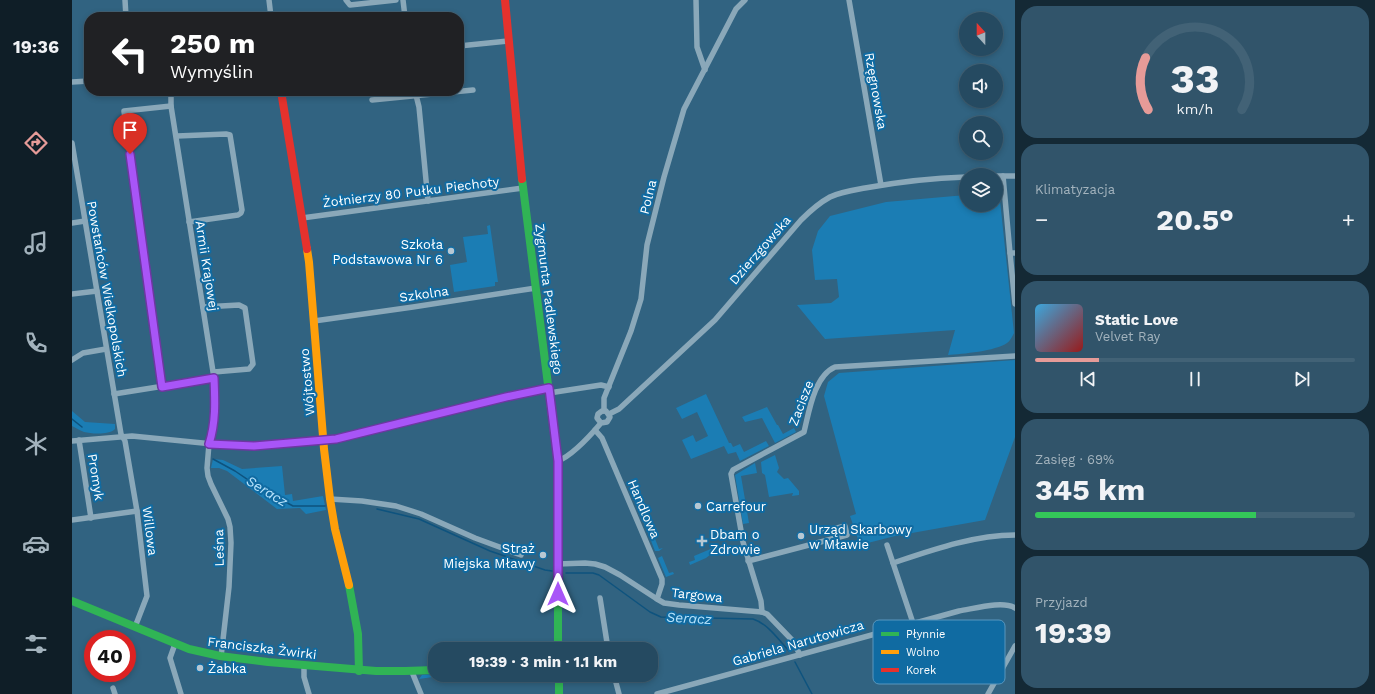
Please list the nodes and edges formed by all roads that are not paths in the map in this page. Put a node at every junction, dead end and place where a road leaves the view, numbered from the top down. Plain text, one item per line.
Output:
1 (125, 0) edge
2 (269, 0) edge
3 (346, 0) edge
4 (396, 0) edge
5 (404, 0) edge
6 (505, 0) edge
7 (696, 0) edge
8 (745, 0) edge
9 (849, 0) edge
10 (126, 12) edge
11 (270, 12) edge
12 (405, 12) edge
13 (508, 41) junction
14 (464, 45) edge
15 (705, 70) junction
16 (84, 81) edge
17 (72, 82) edge
18 (464, 90) edge
19 (473, 90) dead end
20 (171, 96) edge
21 (282, 96) edge
22 (397, 96) edge
23 (416, 96) edge
24 (372, 100) dead end
25 (171, 106) junction
26 (177, 136) junction
27 (72, 143) edge
28 (73, 152) edge
29 (1003, 176) joint
30 (1015, 176) edge
31 (959, 177) edge
32 (881, 185) junction
33 (523, 188) junction
34 (428, 201) junction
35 (302, 218) junction
36 (85, 221) junction
37 (189, 222) junction
38 (72, 223) edge
39 (1012, 253) edge
40 (536, 288) junction
41 (96, 291) junction
42 (72, 294) edge
43 (1015, 304) edge
44 (203, 307) junction
45 (314, 320) junction
46 (106, 348) junction
47 (1015, 356) edge
48 (72, 360) edge
49 (214, 375) junction
50 (162, 387) junction
51 (609, 387) junction
52 (549, 390) junction
53 (114, 394) junction
54 (604, 411) junction
55 (609, 414) junction
56 (601, 423) junction
57 (595, 430) junction
58 (124, 436) junction
59 (79, 440) junction
60 (72, 441) edge
61 (324, 441) junction
62 (209, 444) junction
63 (558, 461) junction
64 (330, 500) junction
65 (137, 511) junction
66 (91, 518) junction
67 (72, 520) edge
68 (826, 531) dead end
69 (1015, 535) edge
70 (887, 545) dead end
71 (521, 555) dead end
72 (748, 561) junction
73 (893, 563) junction
74 (558, 564) junction
75 (600, 598) dead end
76 (656, 599) junction
77 (72, 600) edge
78 (1015, 608) edge
79 (762, 612) junction
80 (912, 620) edge
81 (924, 620) edge
82 (135, 627) junction
83 (873, 634) edge
84 (558, 642) edge
85 (607, 642) edge
86 (175, 644) junction
87 (1015, 646) edge
88 (800, 654) junction
89 (221, 657) junction
90 (1005, 664) edge
91 (304, 666) junction
92 (359, 670) junction
93 (428, 671) edge
94 (412, 672) junction
95 (558, 682) edge
96 (616, 682) edge
97 (994, 684) edge
98 (675, 691) edge
99 (180, 694) edge
100 (308, 694) edge
101 (421, 694) edge
102 (559, 694) edge
103 (619, 694) edge
104 (657, 694) edge
105 (988, 694) edge

1 - 10 street
2 - 11 street
3 - 4 street
5 - 12 street
6 - 13 street, Zygmunta Padlewskiego
7 - 15 street
8 - 15 street, Polna
9 - 32 street, Rzęgnowska
13 - 14 street
13 - 33 street, Zygmunta Padlewskiego
15 - 51 street, Polna
16 - 17 street
18 - 19 street
20 - 25 street, Armii Krajowej
21 - 35 street, Wójtostwo
22 - 24 street
23 - 34 street
25 - 26 street, Armii Krajowej
25 - 50 street
26 - 37 street, Armii Krajowej
26 - 37 street
27 - 28 street, Powstańców Wielkopolskich
28 - 36 street, Powstańców Wielkopolskich
29 - 30 street
29 - 39 street
31 - 32 street, Dzierzgowska
32 - 55 street, Dzierzgowska
33 - 34 street, Żołnierzy 80 Pułku Piechoty
33 - 40 street, Zygmunta Padlewskiego
34 - 35 street, Żołnierzy 80 Pułku Piechoty
35 - 45 street, Wójtostwo
36 - 38 street
36 - 41 street, Powstańców Wielkopolskich
37 - 44 street, Armii Krajowej
39 - 43 street
40 - 45 street, Szkolna
40 - 52 street, Zygmunta Padlewskiego
41 - 42 street
41 - 46 street, Powstańców Wielkopolskich
44 - 49 street, Armii Krajowej
44 - 49 street
45 - 61 street, Wójtostwo
46 - 48 street
46 - 53 street, Powstańców Wielkopolskich
47 - 72 street, Zacisze
49 - 50 street
49 - 62 street, Armii Krajowej
50 - 53 street
51 - 52 street
51 - 54 street, Polna
52 - 61 street
52 - 63 street, Zygmunta Padlewskiego
53 - 58 street, Powstańców Wielkopolskich
54 - 55 street
54 - 56 street, Dzierzgowska
55 - 56 street, Dzierzgowska
56 - 57 street, Dzierzgowska
57 - 63 street, Dzierzgowska
57 - 76 street, Handlowa
58 - 59 street
58 - 62 street
58 - 65 street, Willowa
59 - 60 street
59 - 66 street, Promyk
61 - 62 street
61 - 64 street, Wójtostwo
62 - 89 street, Leśna
63 - 74 street, Zygmunta Padlewskiego
64 - 71 street
64 - 92 street, Wójtostwo
65 - 66 street
65 - 82 street, Willowa
66 - 67 street
68 - 72 street
69 - 73 street
70 - 73 street
72 - 79 street, Zacisze
73 - 80 street
74 - 76 street, Targowa
74 - 84 street, Zygmunta Padlewskiego
75 - 85 street
76 - 79 street, Targowa
77 - 82 street, Franciszka Żwirki
78 - 81 street, Gabriela Narutowicza
79 - 88 street
82 - 86 street, Franciszka Żwirki
83 - 88 street, Gabriela Narutowicza
86 - 89 street, Franciszka Żwirki
86 - 99 street
87 - 90 street
88 - 98 street, Gabriela Narutowicza
89 - 91 street, Franciszka Żwirki
91 - 92 street, Franciszka Żwirki
91 - 100 street
92 - 94 street, Franciszka Żwirki
93 - 94 street, Franciszka Żwirki
94 - 101 street
95 - 102 street
96 - 103 street
97 - 105 street
98 - 104 street, Gabriela Narutowicza

